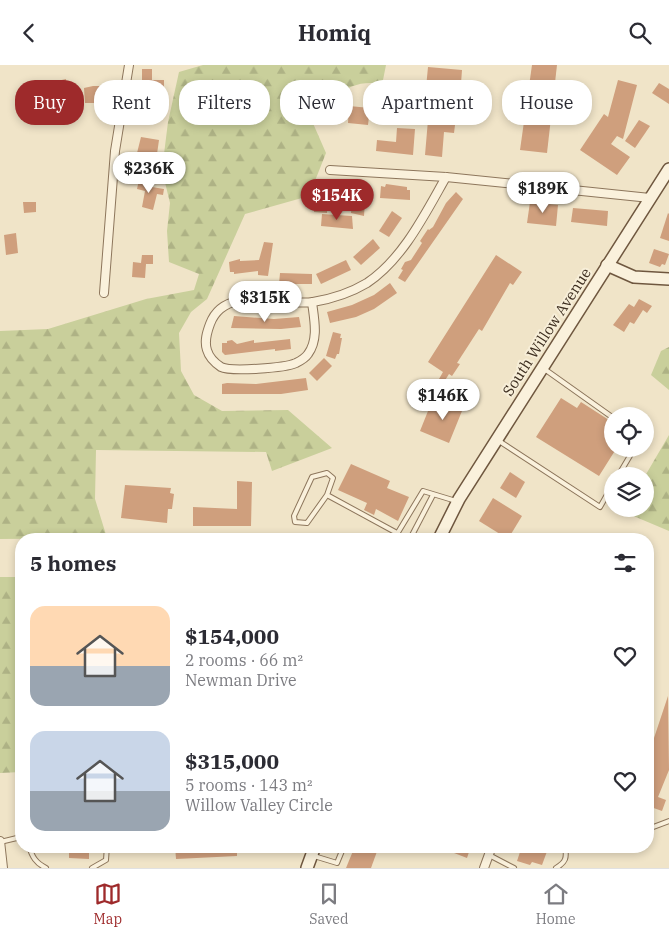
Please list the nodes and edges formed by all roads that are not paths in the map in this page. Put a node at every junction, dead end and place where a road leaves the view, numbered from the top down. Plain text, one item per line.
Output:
1 (129, 65) edge
2 (330, 169) dead end
3 (669, 169) edge
4 (446, 177) junction
5 (650, 198) junction
6 (607, 265) junction
7 (669, 279) edge
8 (104, 293) dead end
9 (312, 302) junction
10 (542, 367) junction
11 (604, 411) edge
12 (497, 439) junction
13 (327, 495) junction
14 (433, 495) junction
15 (604, 500) edge
16 (457, 502) junction
17 (391, 533) edge
18 (398, 533) edge
19 (413, 533) edge
20 (442, 533) edge
21 (669, 821) edge
22 (654, 827) edge
23 (15, 838) edge
24 (0, 841) edge
25 (32, 853) edge
26 (107, 853) edge
27 (342, 853) edge
28 (566, 853) edge
29 (489, 855) joint
30 (311, 859) edge
31 (337, 866) edge
32 (3, 868) edge
33 (46, 868) edge
34 (92, 868) edge
35 (484, 868) edge
36 (514, 868) edge
37 (556, 868) edge

1 - 8 street
2 - 4 street
3 - 5 main road, South Willow Avenue
4 - 5 street
4 - 9 street
5 - 6 main road, South Willow Avenue
6 - 7 main road
6 - 10 main road, South Willow Avenue
9 - 9 street
10 - 11 lane
10 - 12 main road, South Willow Avenue
12 - 15 lane
12 - 16 main road, South Willow Avenue
13 - 13 lane
13 - 17 lane
14 - 16 lane
14 - 18 lane
14 - 19 lane
16 - 20 main road, South Willow Avenue
21 - 22 lane
23 - 24 lane
24 - 32 street
25 - 33 lane
26 - 34 lane
27 - 31 lane
28 - 37 lane
29 - 35 street
29 - 36 lane
30 - 31 lane

